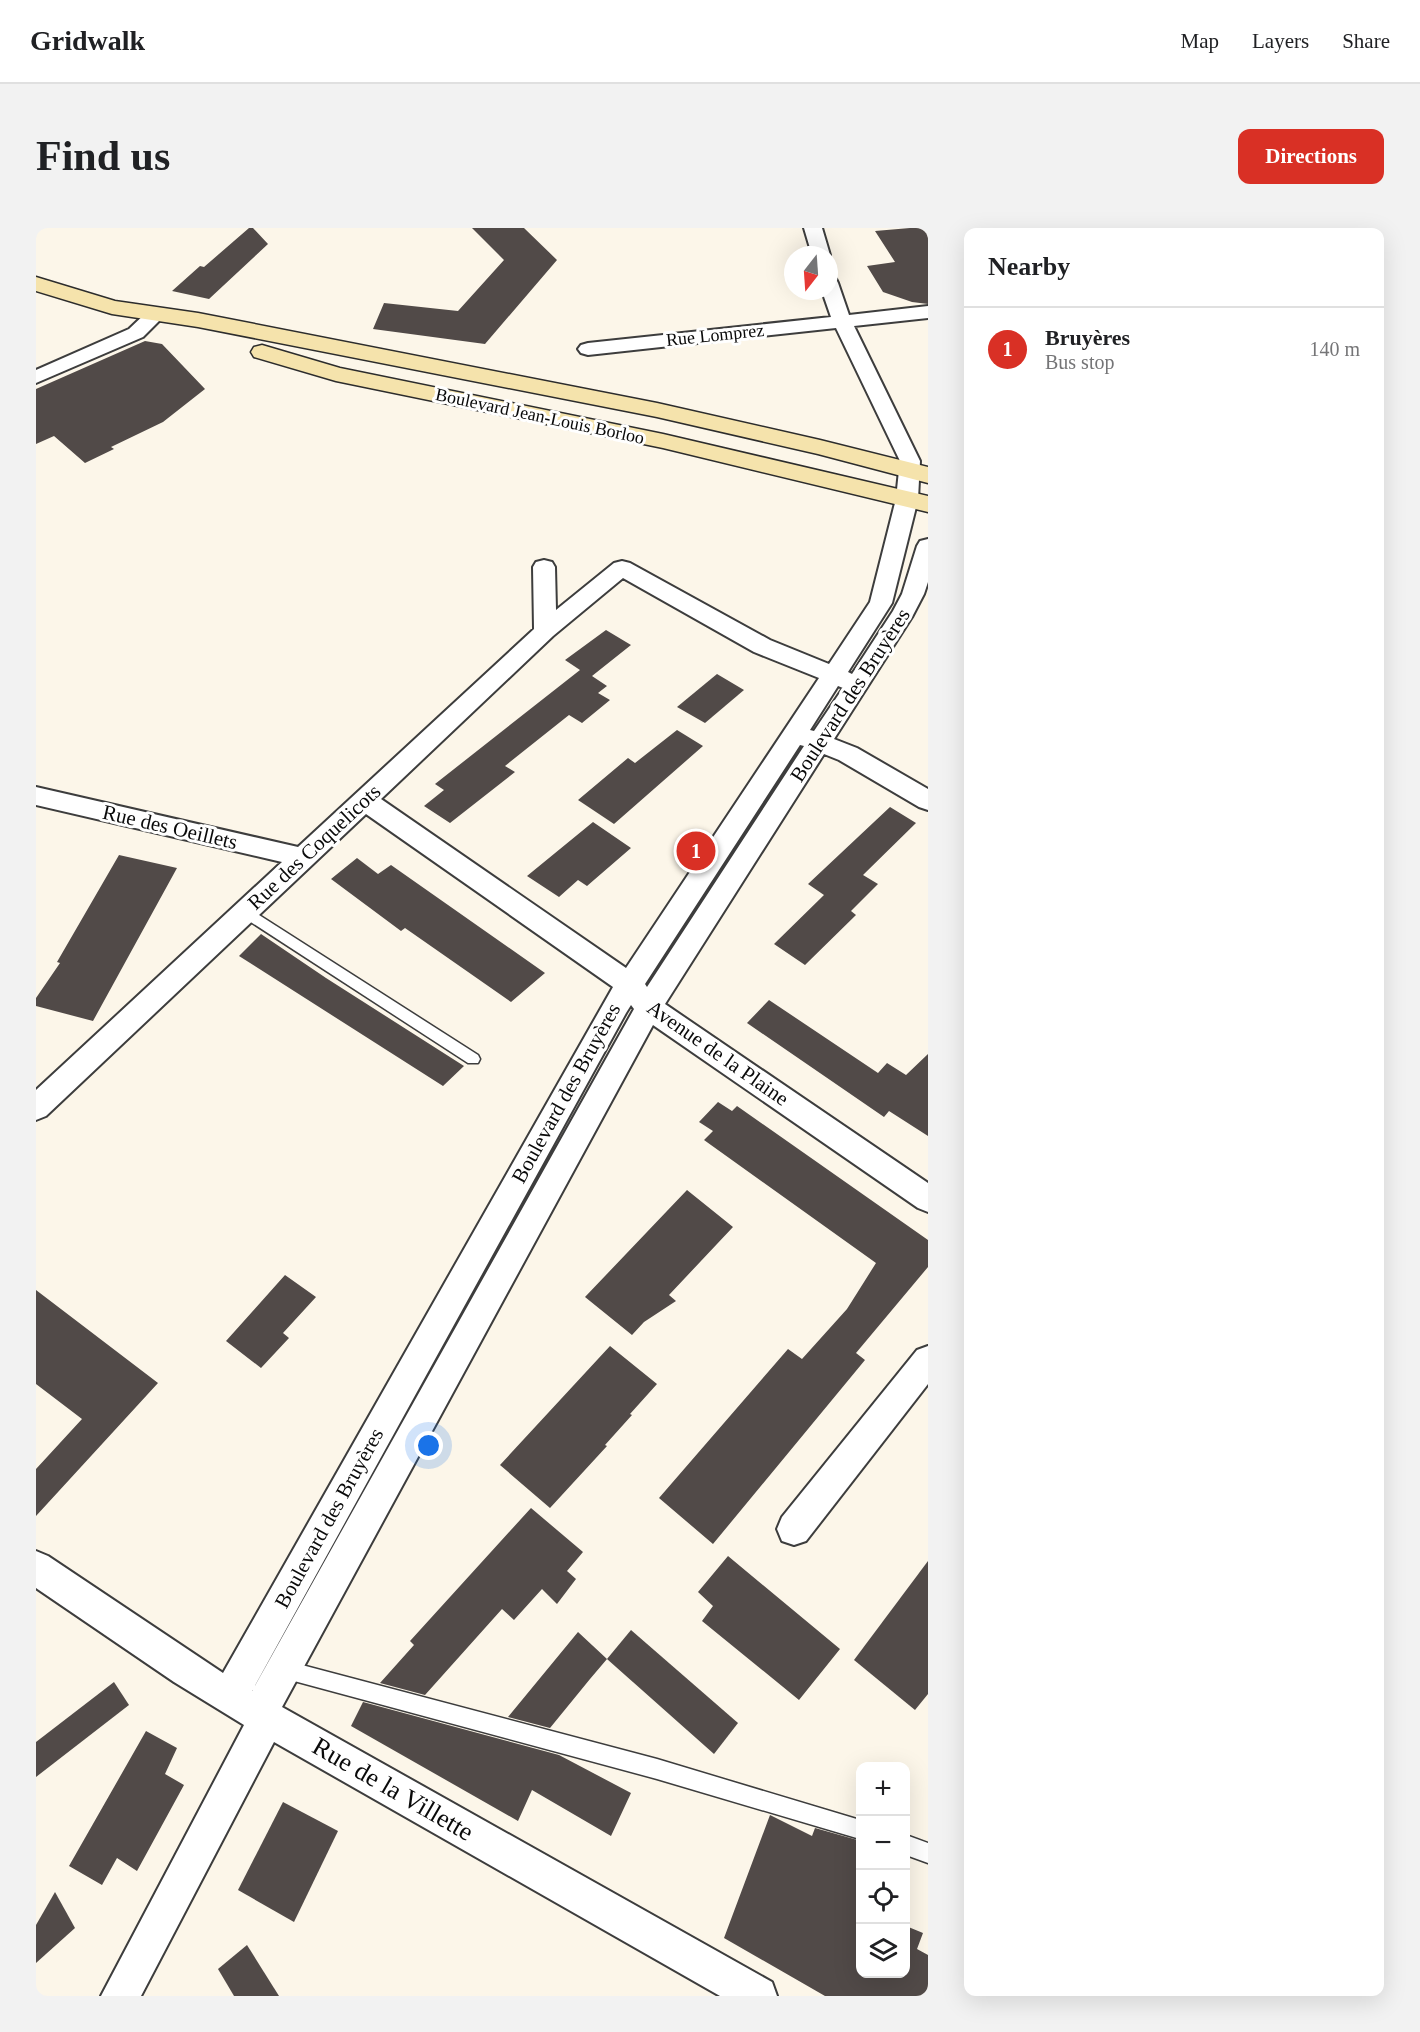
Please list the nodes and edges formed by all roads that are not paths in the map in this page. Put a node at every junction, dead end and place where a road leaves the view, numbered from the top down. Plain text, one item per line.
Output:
1 (813, 228) edge
2 (834, 228) edge
3 (818, 246) edge
4 (36, 284) edge
5 (835, 300) edge
6 (928, 312) edge
7 (155, 315) junction
8 (842, 321) junction
9 (588, 349) dead end
10 (36, 377) edge
11 (919, 472) edge
12 (918, 501) edge
13 (928, 546) edge
14 (544, 567) dead end
15 (545, 631) junction
16 (833, 676) junction
17 (857, 685) junction
18 (795, 733) junction
19 (819, 742) junction
20 (36, 796) edge
21 (364, 800) junction
22 (928, 801) edge
23 (304, 858) junction
24 (245, 911) junction
25 (638, 995) junction
26 (473, 1059) dead end
27 (36, 1108) edge
28 (928, 1199) edge
29 (928, 1360) edge
30 (794, 1529) dead end
31 (36, 1568) edge
32 (283, 1670) junction
33 (229, 1697) junction
34 (263, 1716) junction
35 (856, 1828) edge
36 (910, 1846) edge
37 (928, 1853) edge
38 (120, 1996) edge
39 (758, 1996) edge

1 - 2 street
1 - 3 street
4 - 7 main road, Boulevard Jean-Louis Borloo
5 - 8 street
6 - 8 street, Rue Lomprez
7 - 10 street
7 - 11 main road, Boulevard Jean-Louis Borloo
7 - 12 main road, Boulevard Jean-Louis Borloo
8 - 9 street, Rue Lomprez
8 - 11 street
11 - 12 street, Boulevard des Bruyères
12 - 16 street, Boulevard des Bruyères
13 - 17 street, Boulevard des Bruyères
14 - 15 street
15 - 16 street, Rue des Coquelicots
15 - 21 street, Rue des Coquelicots
16 - 17 street
16 - 18 street, Boulevard des Bruyères
17 - 19 street, Boulevard des Bruyères
18 - 19 street
18 - 25 street, Boulevard des Bruyères
19 - 22 street
19 - 25 street, Boulevard des Bruyères
20 - 23 street, Rue des Oeillets
21 - 23 street, Rue des Coquelicots
21 - 25 street, Avenue de la Plaine
23 - 24 street, Rue des Coquelicots
24 - 26 lane
24 - 27 street, Rue des Coquelicots
25 - 28 street, Avenue de la Plaine
25 - 32 street, Boulevard des Bruyères
25 - 33 street, Boulevard des Bruyères
29 - 30 street
31 - 33 street, Rue de la Villette
32 - 34 street, Boulevard des Bruyères
32 - 35 lane
33 - 34 street, Rue de la Villette
34 - 38 street, Boulevard des Bruyères
34 - 39 street, Rue de la Villette
36 - 37 lane

